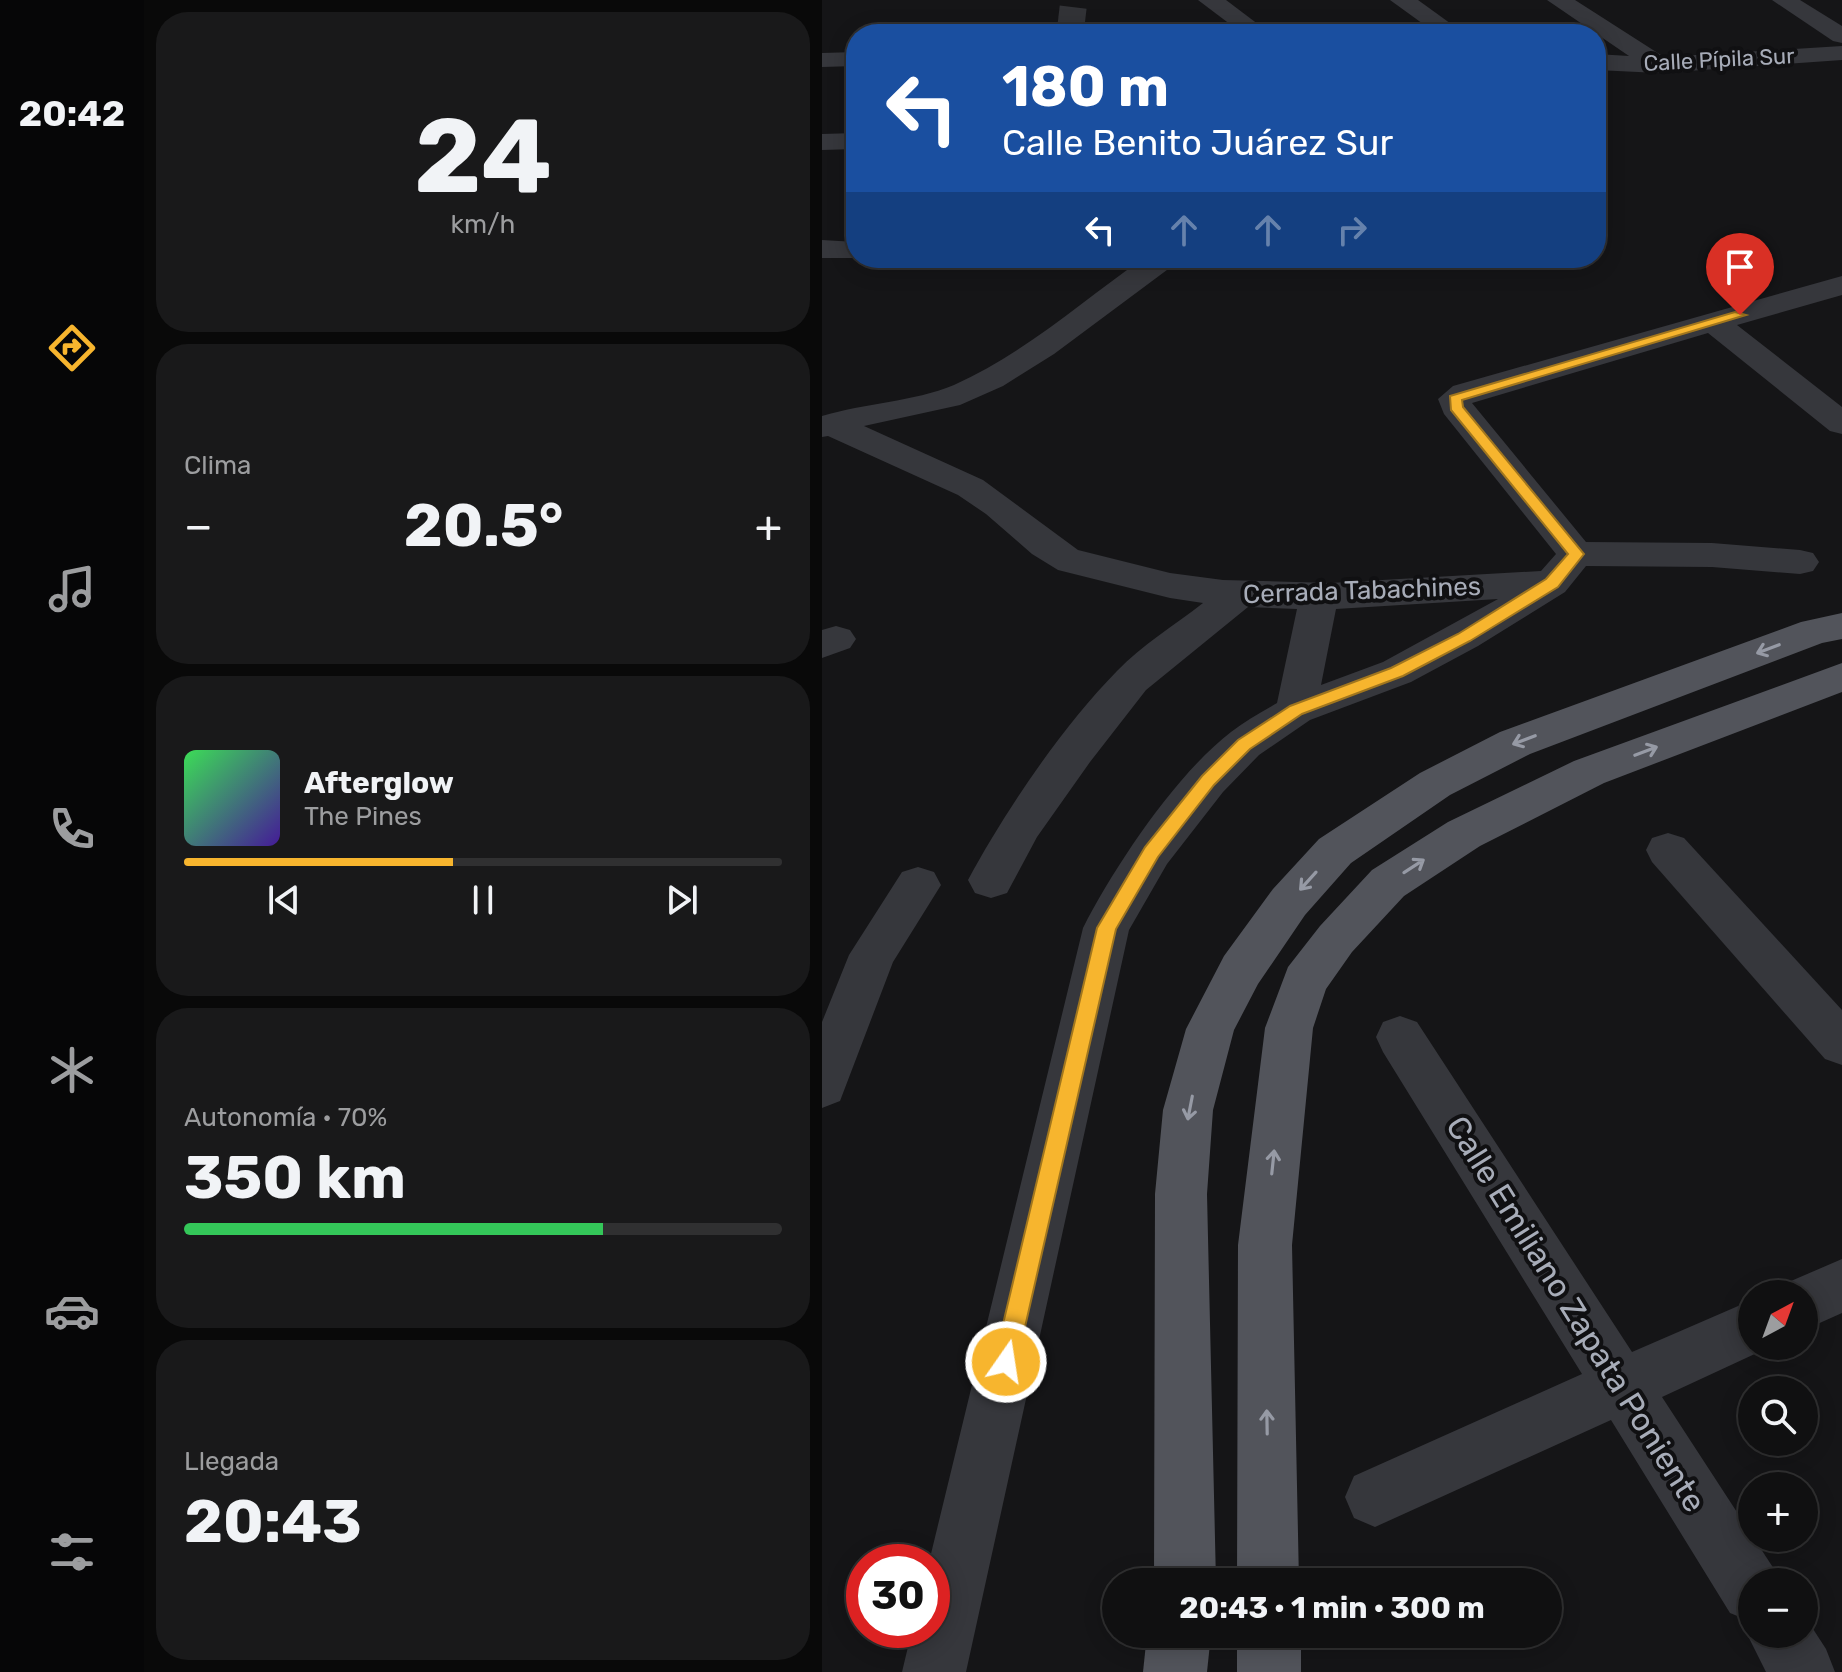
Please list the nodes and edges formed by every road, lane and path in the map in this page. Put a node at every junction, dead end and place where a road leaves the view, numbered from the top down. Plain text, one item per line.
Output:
1 (1185, 0) edge
2 (1402, 0) edge
3 (1559, 0) edge
4 (1784, 0) edge
5 (1214, 2) edge
6 (1245, 24) edge
7 (1438, 24) edge
8 (1596, 24) edge
9 (1606, 31) edge
10 (1842, 36) edge
11 (1842, 53) edge
12 (846, 59) edge
13 (822, 60) edge
14 (1606, 62) edge
15 (1659, 65) junction
16 (846, 141) edge
17 (822, 142) edge
18 (822, 249) edge
19 (846, 250) edge
20 (1151, 268) edge
21 (1842, 285) edge
22 (1714, 322) junction
23 (1842, 424) edge
24 (826, 426) edge
25 (1800, 562) dead end
26 (1564, 568) junction
27 (1238, 595) junction
28 (1319, 597) junction
29 (1842, 626) edge
30 (1842, 677) edge
31 (1296, 710) junction
32 (1668, 850) dead end
33 (991, 880) dead end
34 (918, 885) dead end
35 (1400, 1037) dead end
36 (1842, 1044) edge
37 (822, 1086) edge
38 (1842, 1285) edge
39 (1818, 1296) edge
40 (1738, 1333) edge
41 (1621, 1387) junction
42 (1375, 1497) dead end
43 (1185, 1568) edge
44 (1268, 1568) edge
45 (1738, 1569) edge
46 (1178, 1648) edge
47 (1269, 1648) edge
48 (1788, 1648) edge
49 (934, 1672) edge
50 (1175, 1672) edge
51 (1269, 1672) edge
52 (1803, 1672) edge

1 - 5 street
2 - 7 street
3 - 8 street
4 - 10 street
5 - 6 street
9 - 15 street
11 - 15 street, Calle Pípila Sur
12 - 13 street
14 - 15 street, Calle Pípila Sur
16 - 17 street
18 - 19 street
20 - 24 street
21 - 22 street
22 - 23 street
22 - 26 street
24 - 27 street, Cerrada Tabachines
25 - 26 street, Cerrada Tabachines
26 - 28 street, Cerrada Tabachines
26 - 31 street
27 - 28 street, Cerrada Tabachines
27 - 33 street
28 - 31 street
29 -> 43 main road
44 -> 30 main road
31 - 49 street
32 - 36 street
34 - 37 street
35 - 41 street, Calle Emiliano Zapata Poniente
38 - 39 street
40 - 41 street
41 - 42 street
41 - 45 street, Calle Emiliano Zapata Poniente
46 - 50 main road
47 - 51 main road
48 - 52 street

